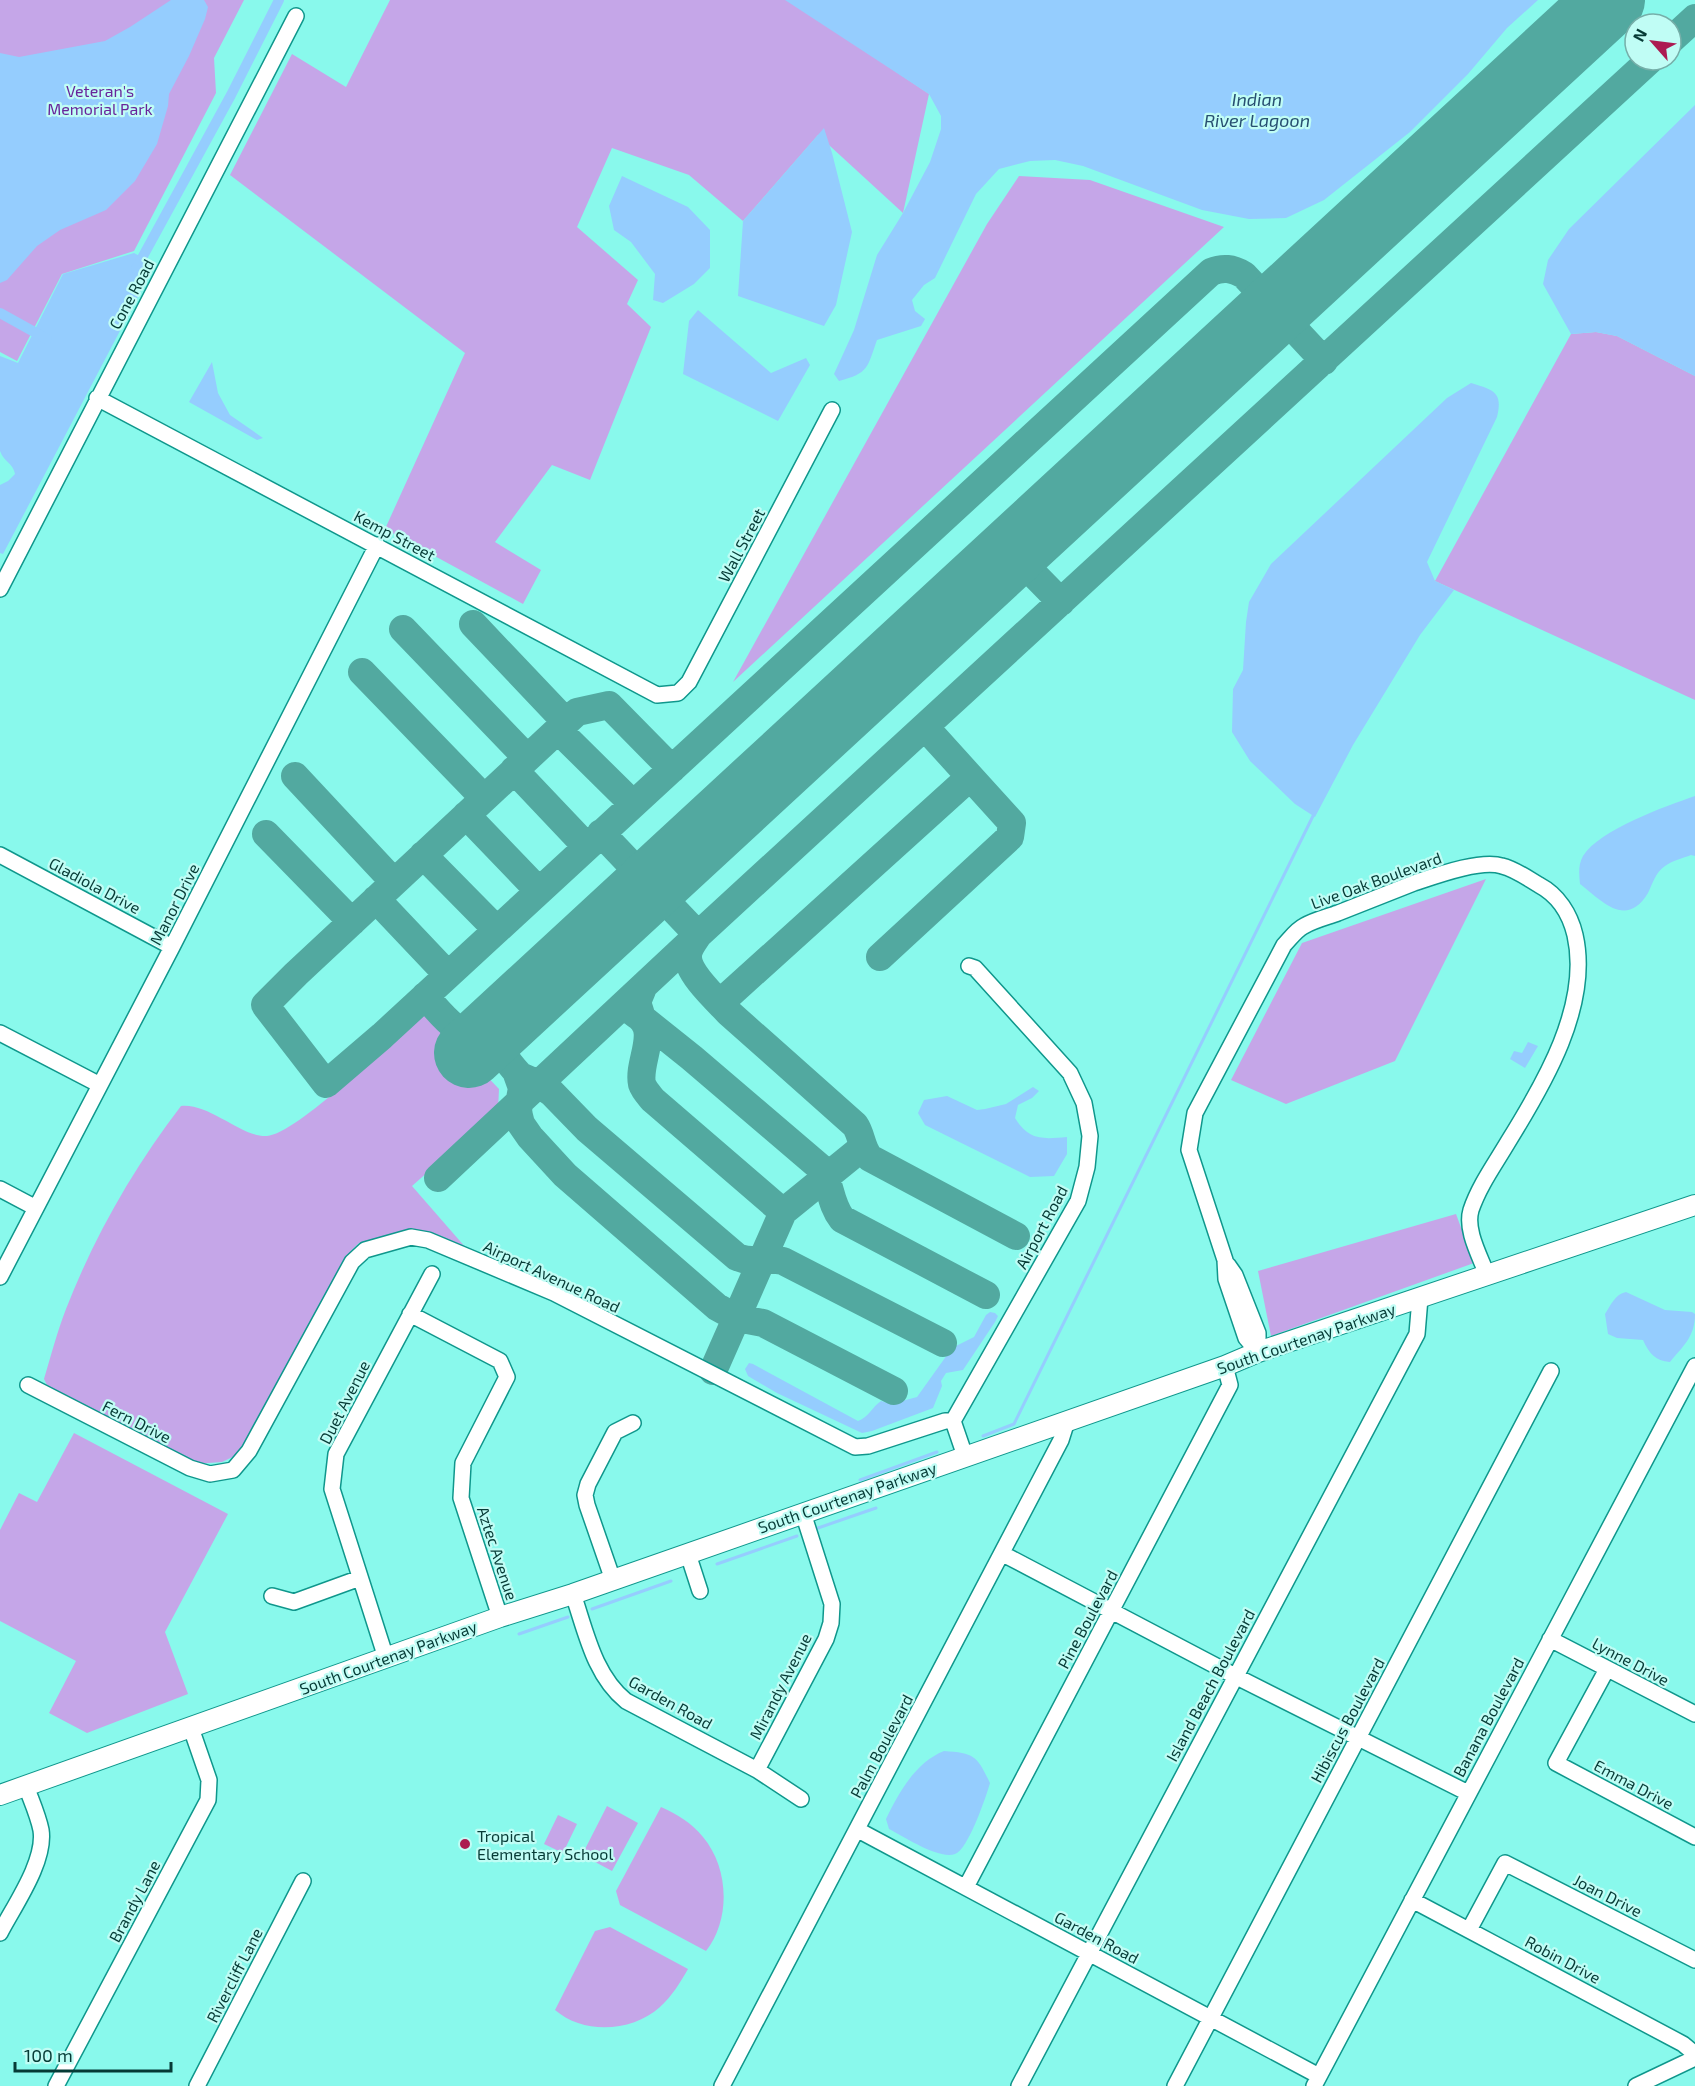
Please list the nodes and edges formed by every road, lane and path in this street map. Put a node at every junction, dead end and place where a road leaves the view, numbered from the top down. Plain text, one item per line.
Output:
1 (296, 16) dead end
2 (97, 398) junction
3 (831, 410) dead end
4 (377, 545) junction
5 (0, 588) edge
6 (678, 693) joint
7 (0, 855) edge
8 (172, 947) junction
9 (969, 966) dead end
10 (0, 1033) edge
11 (100, 1085) junction
12 (0, 1189) edge
13 (1695, 1205) edge
14 (36, 1208) junction
15 (432, 1274) dead end
16 (1487, 1275) junction
17 (0, 1276) edge
18 (1420, 1298) junction
19 (410, 1314) junction
20 (1258, 1352) junction
21 (1225, 1366) junction
22 (1695, 1366) edge
23 (1551, 1371) dead end
24 (28, 1385) dead end
25 (1067, 1420) junction
26 (953, 1421) junction
27 (633, 1423) dead end
28 (965, 1456) junction
29 (233, 1470) joint
30 (803, 1513) junction
31 (687, 1554) junction
32 (1003, 1554) junction
33 (360, 1578) junction
34 (613, 1580) junction
35 (700, 1591) dead end
36 (573, 1594) junction
37 (272, 1596) dead end
38 (1112, 1611) junction
39 (500, 1617) junction
40 (1550, 1639) junction
41 (386, 1658) junction
42 (1608, 1669) junction
43 (1235, 1676) junction
44 (1695, 1714) edge
45 (191, 1728) junction
46 (1358, 1738) junction
47 (757, 1770) junction
48 (26, 1786) junction
49 (1468, 1793) junction
50 (0, 1795) edge
51 (801, 1799) dead end
52 (858, 1830) junction
53 (1695, 1837) edge
54 (303, 1881) dead end
55 (966, 1887) junction
56 (1412, 1900) junction
57 (1469, 1930) junction
58 (0, 1933) edge
59 (1089, 1954) junction
60 (1695, 1960) edge
61 (1210, 2018) junction
62 (1695, 2056) edge
63 (1316, 2081) edge
64 (56, 2086) edge
65 (197, 2086) edge
66 (722, 2086) edge
67 (1019, 2086) edge
68 (1175, 2086) edge
69 (1636, 2086) edge

1 - 2 street, Cone Road
2 - 4 street, Kemp Street
2 - 5 street, Cone Road
3 - 6 street, Wall Street
4 - 6 street, Kemp Street
4 - 8 street, Manor Drive
7 - 8 street, Gladiola Drive
8 - 11 street, Manor Drive
9 - 26 street, Airport Road
10 - 11 street
11 - 14 street, Manor Drive
12 - 14 street
13 - 16 main road, South Courtenay Parkway
14 - 17 street, Manor Drive
15 - 19 street, Duet Avenue
16 - 18 main road, South Courtenay Parkway
16 - 20 street, Live Oak Boulevard
18 - 20 main road, South Courtenay Parkway
18 - 43 street, Island Beach Boulevard
19 - 33 street, Duet Avenue
19 - 39 street, Aztec Avenue
20 - 21 main road, South Courtenay Parkway
21 - 25 main road, South Courtenay Parkway
21 - 38 street, Pine Boulevard
22 - 40 street, Banana Boulevard
23 - 46 street, Hibiscus Boulevard
24 - 29 street, Fern Drive
25 - 28 main road, South Courtenay Parkway
25 - 32 street, Palm Boulevard
26 - 28 street
26 - 29 street, Airport Avenue Road
27 - 34 street
28 - 30 main road, South Courtenay Parkway
30 - 31 main road, South Courtenay Parkway
30 - 47 street, Mirandy Avenue
31 - 34 main road, South Courtenay Parkway
31 - 35 street
32 - 38 street
32 - 52 street, Palm Boulevard
33 - 37 street
33 - 41 street, Duet Avenue
34 - 36 main road, South Courtenay Parkway
36 - 39 main road, South Courtenay Parkway
36 - 47 street, Garden Road
38 - 43 street
38 - 55 street, Pine Boulevard
39 - 41 main road, South Courtenay Parkway
40 - 42 street, Lynne Drive
40 - 49 street, Banana Boulevard
41 - 45 main road, South Courtenay Parkway
42 - 44 street, Lynne Drive
42 - 53 street, Emma Drive
43 - 46 street
43 - 59 street, Island Beach Boulevard
45 - 48 main road, South Courtenay Parkway
45 - 64 street, Brandy Lane
46 - 49 street
46 - 61 street, Hibiscus Boulevard
47 - 51 street, Garden Road
48 - 50 main road, South Courtenay Parkway
48 - 58 street
49 - 56 street, Banana Boulevard
52 - 55 street, Garden Road
52 - 66 street, Palm Boulevard
54 - 65 street, Rivercliff Lane
55 - 59 street, Garden Road
56 - 57 street, Robin Drive
56 - 63 street, Banana Boulevard
57 - 60 street, Joan Drive
57 - 62 street, Robin Drive
59 - 61 street, Garden Road
59 - 67 street, Island Beach Boulevard
61 - 63 street, Garden Road
61 - 68 street, Hibiscus Boulevard
62 - 69 street

